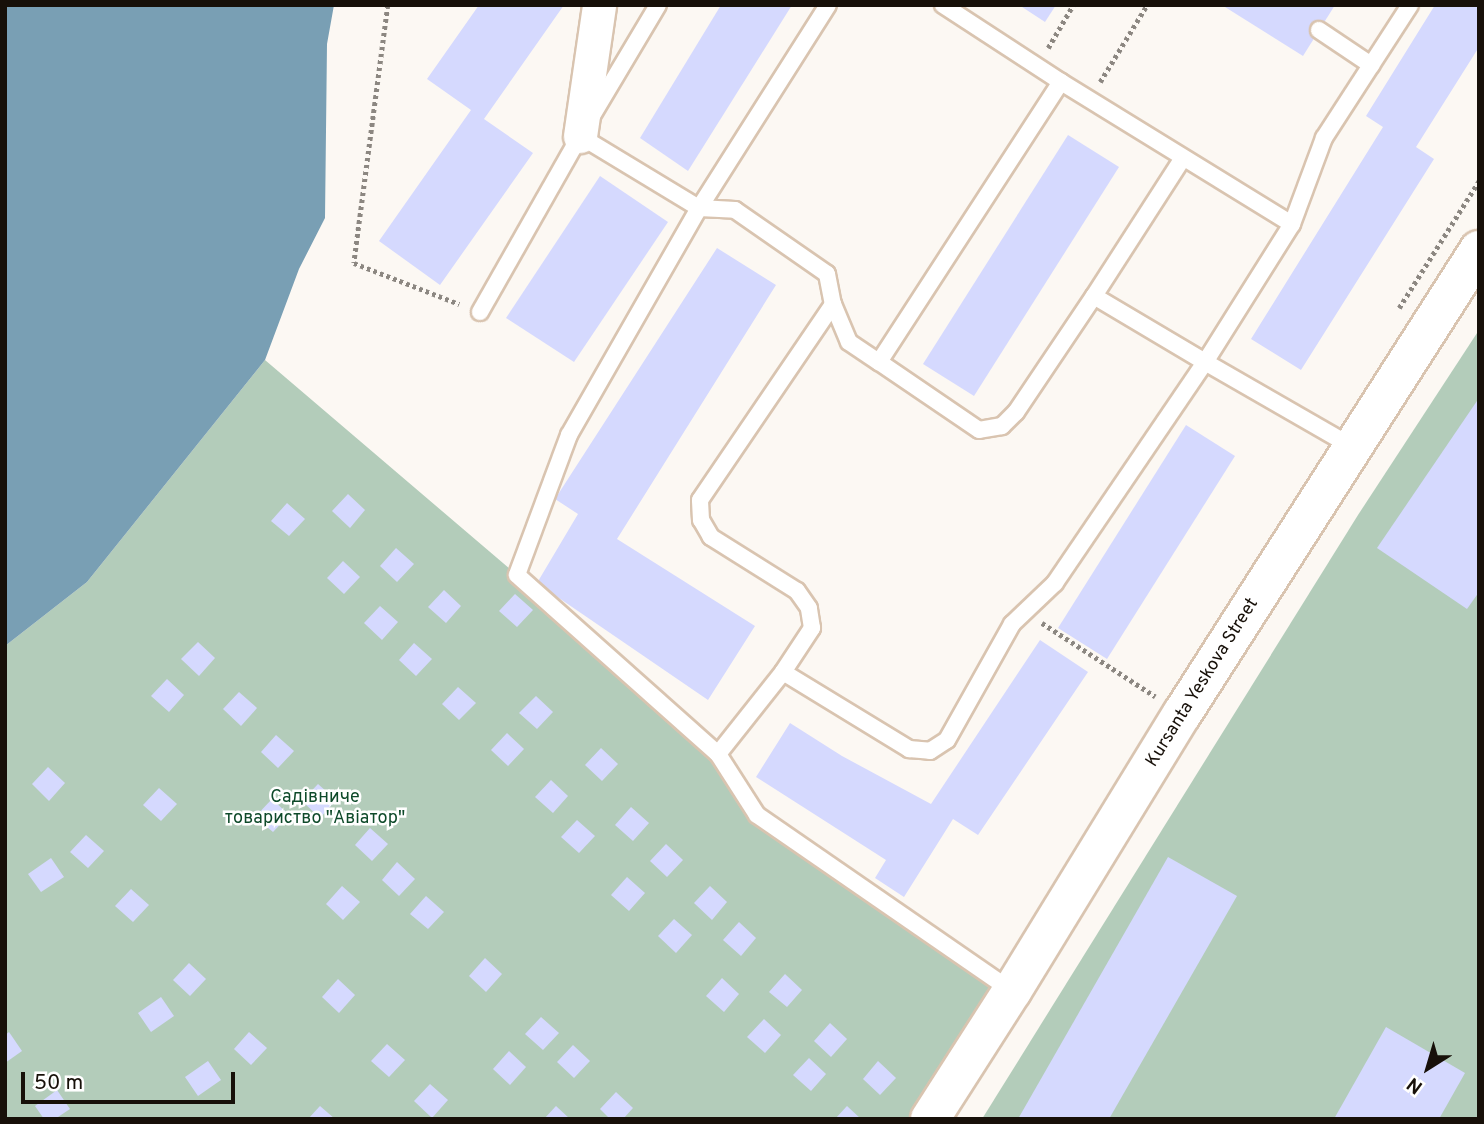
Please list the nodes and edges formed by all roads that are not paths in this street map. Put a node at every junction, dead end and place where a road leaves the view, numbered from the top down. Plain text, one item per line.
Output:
1 (599, 5) edge
2 (659, 5) edge
3 (828, 5) edge
4 (943, 5) edge
5 (1410, 5) edge
6 (1319, 30) dead end
7 (1371, 65) junction
8 (1061, 82) junction
9 (580, 136) junction
10 (1183, 158) junction
11 (699, 208) junction
12 (1292, 224) junction
13 (1479, 250) edge
14 (1094, 296) junction
15 (833, 304) junction
16 (480, 312) road end
17 (878, 362) junction
18 (1205, 362) junction
19 (1354, 448) junction
20 (783, 672) junction
21 (718, 754) junction
22 (1012, 991) junction
23 (930, 1119) edge

1 - 9 street
2 - 9 lane
3 - 11 lane
4 - 8 lane
5 - 7 lane
6 - 7 lane
7 - 12 lane
8 - 10 lane
8 - 17 lane
9 - 11 lane
9 - 16 lane
10 - 12 lane
10 - 14 lane
11 - 15 lane
11 - 21 lane
12 - 18 lane
13 - 19 street, Kursanta Yeskova Street
14 - 17 lane
14 - 18 lane
15 - 17 lane
15 - 20 lane
18 - 19 lane
18 - 20 lane
19 - 22 street, Kursanta Yeskova Street
20 - 21 lane
21 - 22 lane
22 - 23 street, Kursanta Yeskova Street

